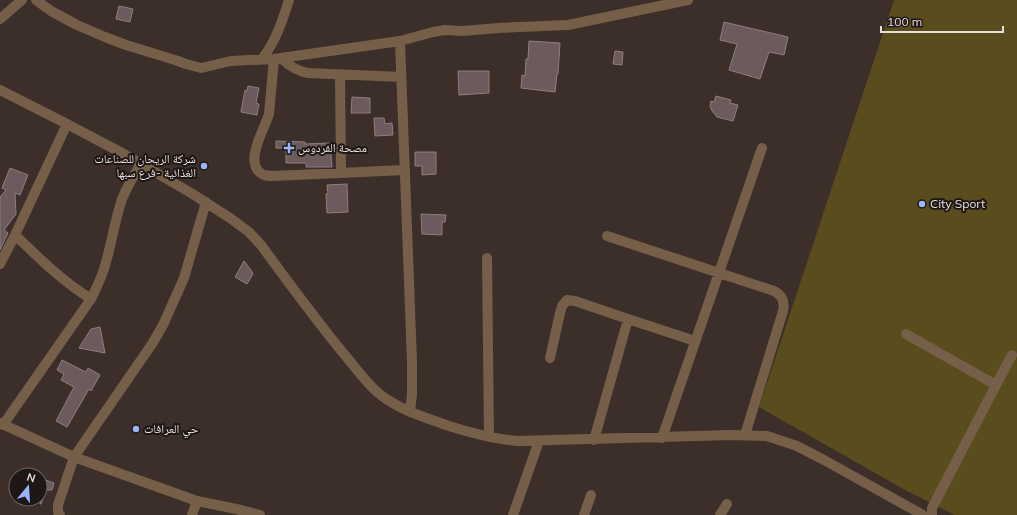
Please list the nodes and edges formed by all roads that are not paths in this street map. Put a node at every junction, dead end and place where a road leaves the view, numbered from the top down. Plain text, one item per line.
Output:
1 (22, 0) edge
2 (36, 0) edge
3 (289, 0) edge
4 (688, 0) edge
5 (0, 19) edge
6 (400, 41) junction
7 (278, 59) junction
8 (262, 60) junction
9 (340, 75) junction
10 (401, 77) junction
11 (0, 90) edge
12 (67, 124) junction
13 (762, 148) dead end
14 (141, 164) junction
15 (405, 170) junction
16 (341, 173) junction
17 (206, 202) junction
18 (15, 235) junction
19 (607, 236) dead end
20 (488, 258) dead end
21 (0, 264) edge
22 (719, 273) junction
23 (91, 299) junction
24 (628, 319) junction
25 (906, 334) dead end
26 (695, 341) junction
27 (1015, 353) edge
28 (550, 358) dead end
29 (996, 385) junction
30 (410, 412) junction
31 (2, 424) edge
32 (745, 435) junction
33 (489, 437) junction
34 (662, 438) junction
35 (594, 440) junction
36 (538, 441) junction
37 (74, 457) junction
38 (591, 495) dead end
39 (197, 501) junction
40 (727, 504) dead end
41 (902, 504) junction
42 (932, 512) edge
43 (60, 515) edge
44 (192, 515) edge
45 (260, 515) edge
46 (513, 515) edge
47 (584, 515) edge
48 (720, 515) edge
49 (905, 515) edge
50 (922, 515) edge

1 - 5 street
2 - 8 street
3 - 8 street
4 - 6 street
6 - 7 street
6 - 10 street
7 - 8 street
7 - 9 street
7 - 16 street
9 - 10 street
9 - 16 street
10 - 15 street
11 - 12 street
12 - 14 street
12 - 18 street
13 - 22 street
14 - 17 street
14 - 23 street
15 - 16 street
15 - 30 street
17 - 30 street
17 - 37 street
18 - 21 street
18 - 23 street
19 - 22 street
20 - 33 street
22 - 26 street
22 - 32 street
23 - 31 street
24 - 26 street
24 - 28 street
24 - 35 street
25 - 29 street
26 - 34 street
27 - 29 street
29 - 42 street
30 - 33 street
31 - 37 street
32 - 34 street
32 - 41 street
33 - 36 street
34 - 35 street
35 - 36 street
36 - 46 street
37 - 39 street
37 - 43 street
38 - 47 street
39 - 44 street
39 - 45 street
40 - 48 street
41 - 49 street
41 - 50 street
42 - 50 street

